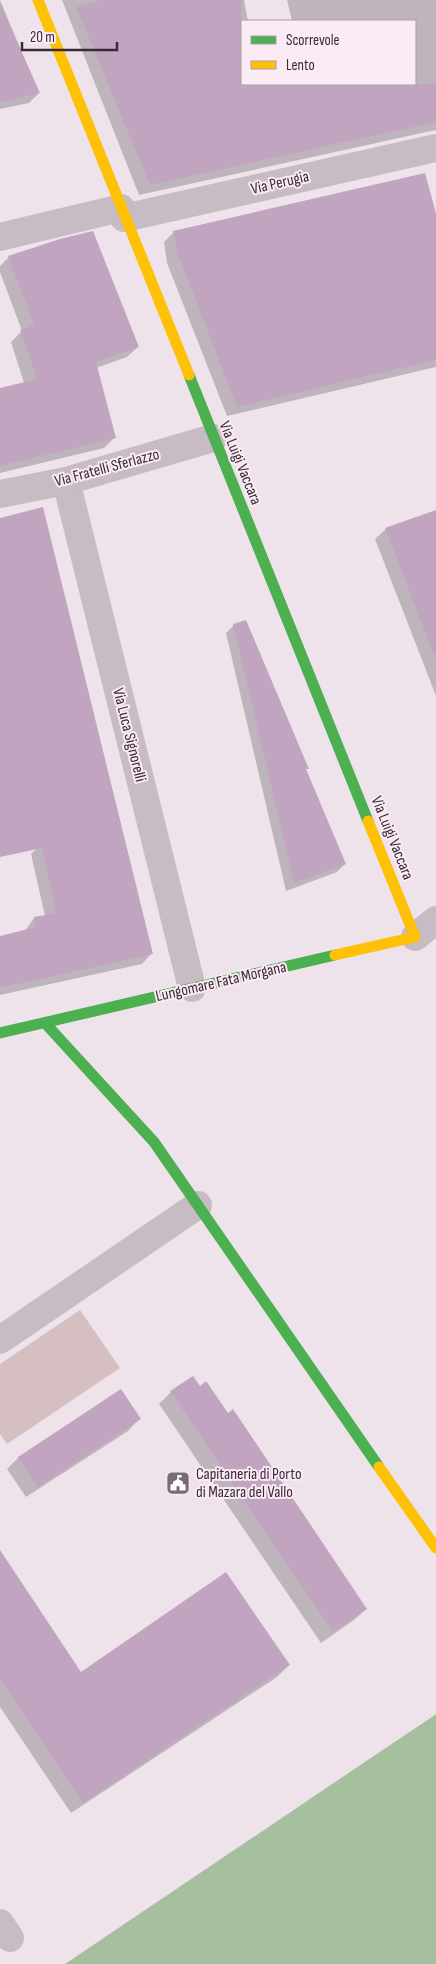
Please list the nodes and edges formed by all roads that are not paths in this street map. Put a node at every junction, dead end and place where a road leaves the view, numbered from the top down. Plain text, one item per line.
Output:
1 (38, 0) edge
2 (436, 148) edge
3 (123, 213) junction
4 (0, 237) edge
5 (213, 438) junction
6 (66, 481) junction
7 (0, 494) edge
8 (436, 920) edge
9 (415, 937) junction
10 (192, 988) junction
11 (45, 1023) junction
12 (0, 1033) edge
13 (198, 1205) junction
14 (0, 1340) edge
15 (436, 1548) edge

1 - 3 main road, Via Luigi Vaccara
2 - 3 street, Via Perugia
3 - 4 street, Via Perugia
3 - 5 main road, Via Luigi Vaccara
5 - 6 street, Via Fratelli Sferlazzo
5 - 9 main road, Via Luigi Vaccara
6 - 7 street, Via Fratelli Sferlazzo
6 - 10 street, Via Luca Signorelli
8 - 9 street, Lungomare Fata Morgana
9 - 10 main road, Lungomare Fata Morgana
10 - 11 main road, Lungomare Fata Morgana
11 - 12 main road, Lungomare Fata Morgana
11 - 13 main road
13 - 14 street
13 - 15 main road

